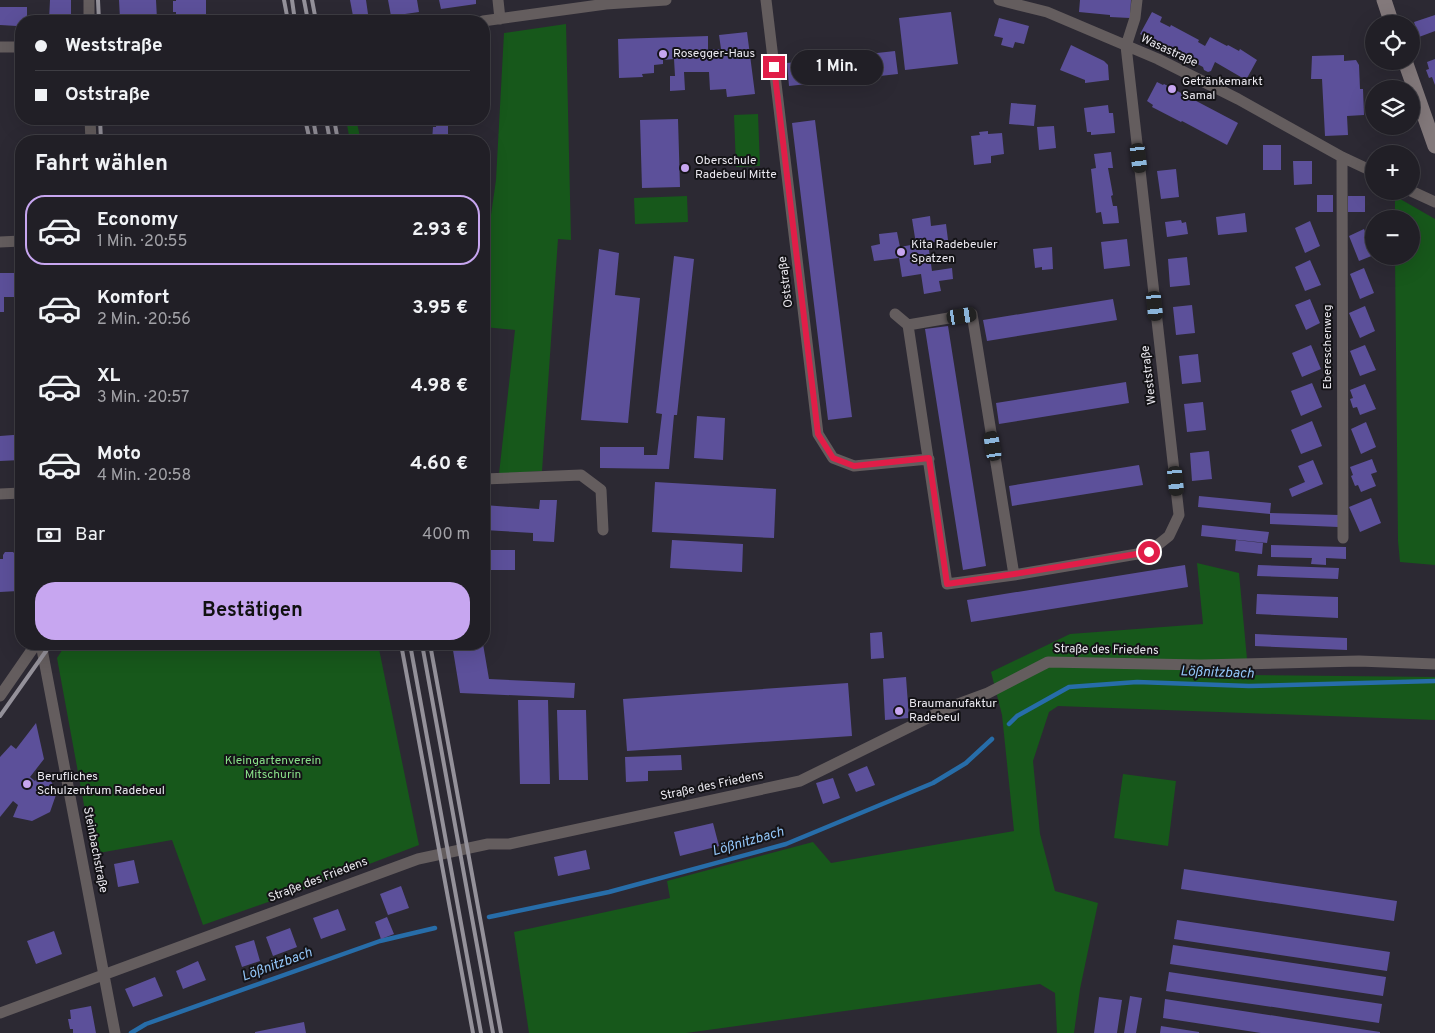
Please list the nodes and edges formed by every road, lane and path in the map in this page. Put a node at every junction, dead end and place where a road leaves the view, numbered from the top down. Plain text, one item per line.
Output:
1 (89, 0) edge
2 (498, 0) edge
3 (666, 0) edge
4 (766, 0) edge
5 (998, 0) edge
6 (1137, 0) edge
7 (1384, 0) edge
8 (89, 15) edge
9 (1389, 15) edge
10 (500, 19) junction
11 (490, 20) edge
12 (1126, 46) junction
13 (0, 47) edge
14 (15, 47) edge
15 (1408, 70) edge
16 (1435, 146) edge
17 (1342, 157) junction
18 (1365, 168) edge
19 (1420, 195) edge
20 (1435, 202) edge
21 (15, 241) edge
22 (0, 242) edge
23 (895, 314) dead end
24 (908, 325) junction
25 (929, 458) junction
26 (490, 479) edge
27 (15, 493) edge
28 (0, 494) edge
29 (603, 530) dead end
30 (1343, 538) dead end
31 (1014, 574) junction
32 (32, 650) edge
33 (42, 650) edge
34 (1435, 664) edge
35 (0, 696) edge
36 (104, 976) junction
37 (0, 1013) edge
38 (115, 1033) edge

1 - 8 street
2 - 10 street
3 - 10 street
4 - 25 street, Oststraße
5 - 12 street, Wasastraße
6 - 12 street
7 - 9 street
10 - 11 street
12 - 17 street, Wasastraße
12 - 31 street, Weststraße
13 - 14 street
15 - 16 street
17 - 18 street, Wasastraße
17 - 30 street, Ebereschenweg
19 - 20 street
21 - 22 street
23 - 24 street
24 - 25 street, Weststraße
24 - 31 street
25 - 31 street, Weststraße
26 - 29 street
27 - 28 street
32 - 35 street
33 - 36 street, Steinbachstraße
34 - 36 street, Straße des Friedens
36 - 37 street, Straße des Friedens
36 - 38 street, Steinbachstraße

